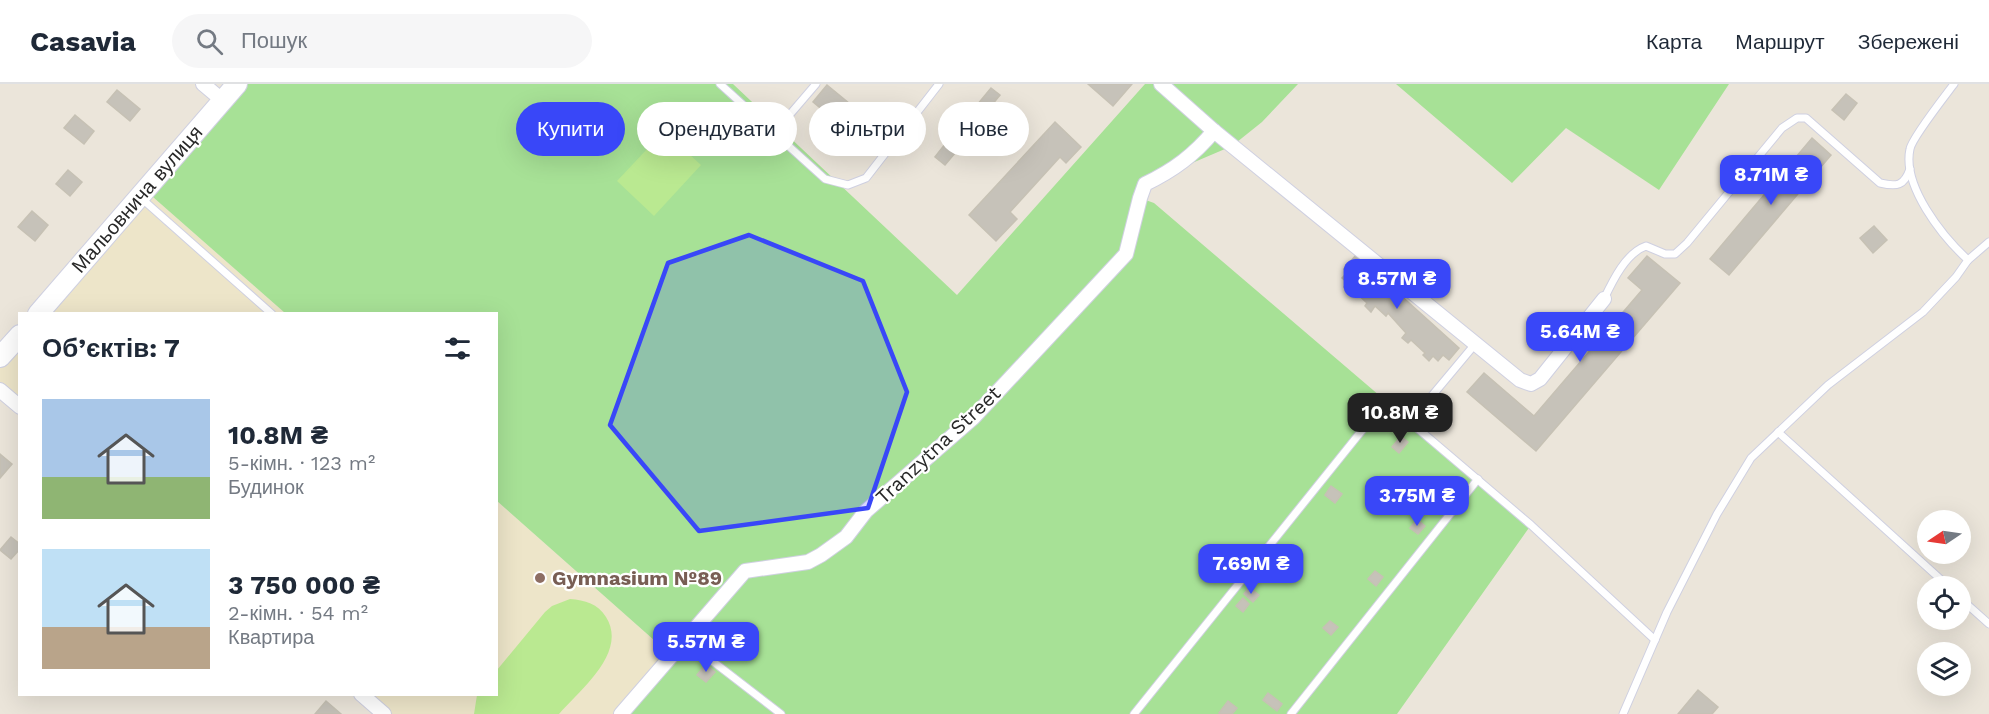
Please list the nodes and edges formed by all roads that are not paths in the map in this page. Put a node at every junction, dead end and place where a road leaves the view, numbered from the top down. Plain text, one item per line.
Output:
1 (203, 84) edge
2 (237, 84) edge
3 (720, 84) edge
4 (816, 84) edge
5 (939, 84) edge
6 (1161, 84) edge
7 (1954, 84) edge
8 (222, 100) junction
9 (740, 102) edge
10 (797, 106) edge
11 (1214, 131) junction
12 (797, 154) edge
13 (1910, 169) junction
14 (139, 196) junction
15 (1989, 242) edge
16 (1968, 260) junction
17 (1604, 298) joint
18 (40, 312) edge
19 (270, 312) edge
20 (18, 336) edge
21 (1476, 343) junction
22 (0, 357) edge
23 (0, 390) edge
24 (18, 404) edge
25 (1376, 414) dead end
26 (1778, 432) junction
27 (1478, 479) junction
28 (1937, 576) edge
29 (1971, 608) edge
30 (1989, 624) edge
31 (685, 640) junction
32 (1655, 640) junction
33 (363, 696) edge
34 (384, 714) edge
35 (621, 714) edge
36 (781, 714) edge
37 (1134, 714) edge
38 (1292, 714) edge
39 (1623, 714) edge

1 - 8 street
2 - 8 street, Мальовнича вулиця
3 - 9 lane
4 - 10 lane
5 - 12 lane
6 - 11 street
7 - 13 lane
8 - 14 street, Мальовнича вулиця
11 - 21 street
11 - 31 street, Tranzytna Street
13 - 16 lane
13 - 17 lane
14 - 18 street, Мальовнича вулиця
14 - 19 lane
15 - 16 lane
16 - 26 lane
17 - 21 street
20 - 22 street
21 - 27 lane
23 - 24 street
25 - 37 lane
26 - 28 lane
26 - 32 lane
27 - 32 lane
27 - 38 lane
29 - 30 lane
31 - 35 street, Tranzytna Street
31 - 36 lane
32 - 39 lane
33 - 34 street

